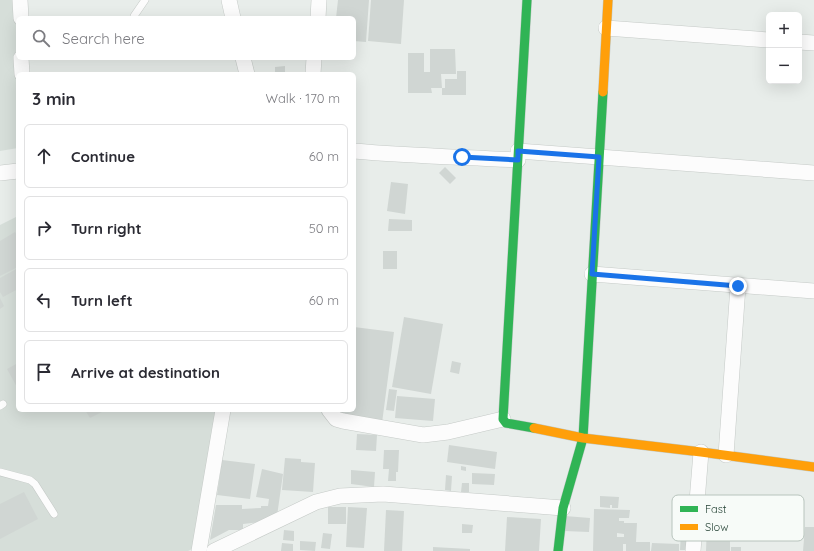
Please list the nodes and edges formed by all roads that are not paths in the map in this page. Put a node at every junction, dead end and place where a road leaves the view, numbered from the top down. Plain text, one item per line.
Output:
1 (20, 0) edge
2 (145, 0) edge
3 (229, 0) edge
4 (319, 0) edge
5 (527, 0) edge
6 (608, 0) edge
7 (21, 16) edge
8 (134, 16) edge
9 (233, 16) edge
10 (318, 16) edge
11 (606, 28) junction
12 (766, 40) edge
13 (802, 42) edge
14 (814, 43) edge
15 (21, 60) edge
16 (244, 60) edge
17 (314, 60) edge
18 (22, 72) edge
19 (246, 72) edge
20 (313, 72) edge
21 (356, 151) edge
22 (518, 156) junction
23 (599, 157) junction
24 (16, 171) edge
25 (0, 173) edge
26 (814, 173) edge
27 (592, 274) junction
28 (738, 286) junction
29 (814, 291) edge
30 (223, 412) edge
31 (331, 412) edge
32 (503, 419) junction
33 (583, 438) junction
34 (701, 452) junction
35 (726, 456) junction
36 (814, 467) edge
37 (0, 472) edge
38 (698, 495) edge
39 (563, 508) junction
40 (54, 514) dead end
41 (695, 541) edge
42 (199, 551) edge
43 (214, 551) edge
44 (558, 551) edge
45 (694, 551) edge

1 - 7 street
2 - 8 lane
3 - 9 street
4 - 10 street
5 - 22 street
6 - 11 street
11 - 12 street
11 - 23 street
13 - 14 street
15 - 18 street
16 - 19 street
17 - 20 street
21 - 22 street
22 - 23 street
22 - 32 street
23 - 26 street
23 - 27 street
24 - 25 street
27 - 28 street
27 - 33 street
28 - 29 street
28 - 35 street
30 - 42 street
31 - 32 street
32 - 33 street
33 - 34 street
33 - 39 street
34 - 35 street
34 - 38 street
35 - 36 street
37 - 40 lane
39 - 43 street
39 - 44 street
41 - 45 street

